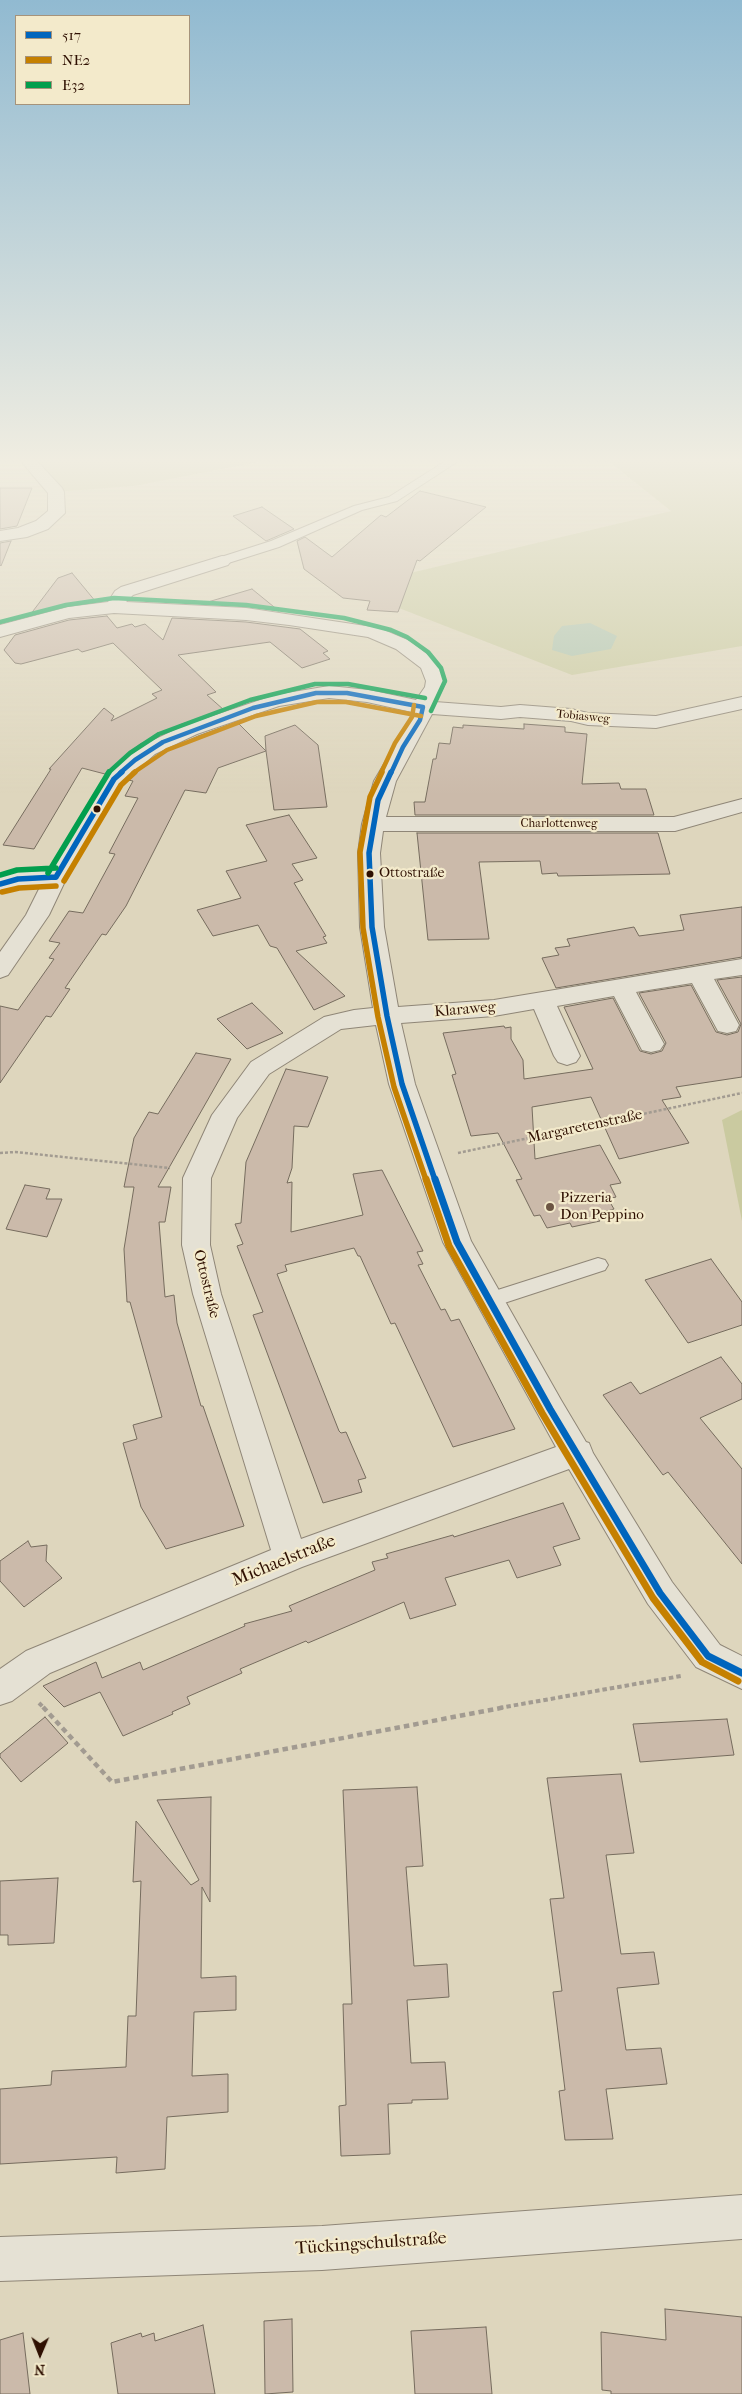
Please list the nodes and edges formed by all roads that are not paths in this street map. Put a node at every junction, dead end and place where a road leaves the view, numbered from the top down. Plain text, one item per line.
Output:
1 (188, 572) edge
2 (114, 607) junction
3 (0, 631) edge
4 (742, 703) edge
5 (423, 707) junction
6 (742, 805) edge
7 (372, 824) junction
8 (56, 877) junction
9 (0, 884) edge
10 (742, 967) edge
11 (0, 970) edge
12 (699, 974) junction
13 (621, 987) junction
14 (542, 1000) junction
15 (387, 1016) junction
16 (727, 1025) dead end
17 (650, 1044) dead end
18 (567, 1056) dead end
19 (598, 1264) dead end
20 (489, 1300) junction
21 (578, 1452) junction
22 (290, 1557) junction
23 (742, 1673) edge
24 (8, 1683) edge
25 (742, 2217) edge
26 (0, 2259) edge

1 - 2 street
2 - 3 street
2 - 5 street
4 - 5 street, Tobiasweg
5 - 7 street
5 - 8 street, Tobiasweg
6 - 7 street, Charlottenweg
7 - 15 street
8 - 9 street
8 - 11 street, Tobiasweg
10 - 12 street, Klaraweg
12 - 13 street, Klaraweg
12 - 16 street
13 - 14 street, Klaraweg
13 - 17 street
14 - 15 street, Klaraweg
14 - 18 street
15 - 20 street
15 - 22 street, Ottostraße
19 - 20 lane
20 - 21 street
21 - 22 street, Michaelstraße
21 - 23 street
22 - 24 street, Michaelstraße
25 - 26 street, Tückingschulstraße

